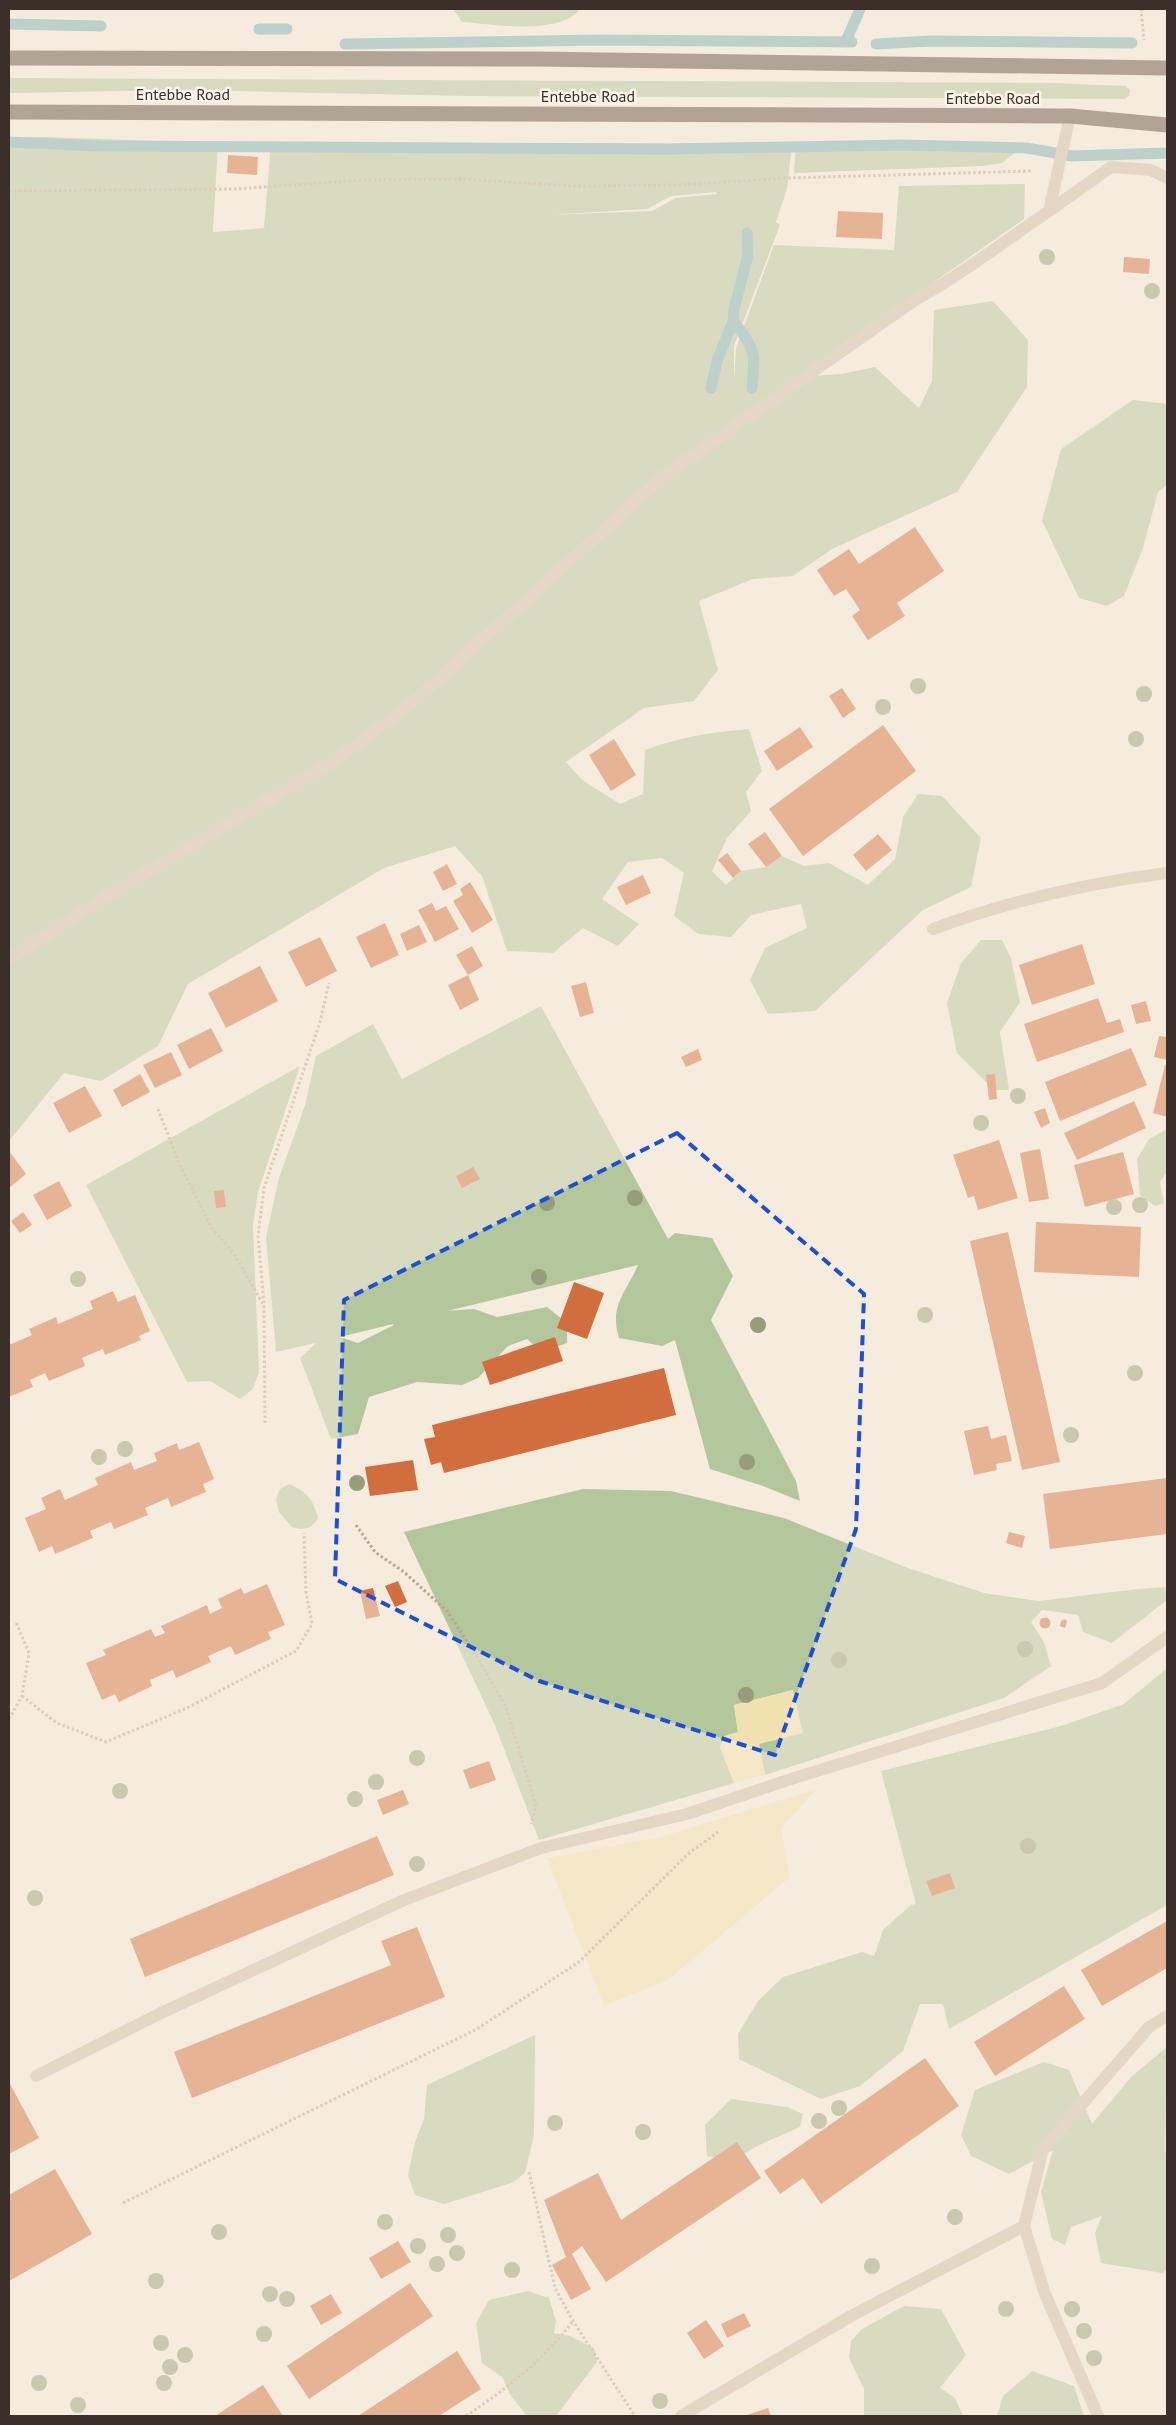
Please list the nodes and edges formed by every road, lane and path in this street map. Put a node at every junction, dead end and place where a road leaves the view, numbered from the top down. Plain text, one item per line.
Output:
1 (1141, 9) edge
2 (1142, 26) dead end
3 (9, 58) edge
4 (1167, 68) edge
5 (9, 112) edge
6 (1070, 116) junction
7 (1167, 125) edge
8 (1058, 171) junction
9 (1167, 178) edge
10 (9, 190) edge
11 (1049, 211) junction
12 (1167, 872) edge
13 (933, 929) dead end
14 (9, 958) edge
15 (328, 983) dead end
16 (158, 1109) dead end
17 (264, 1305) junction
18 (265, 1422) dead end
19 (356, 1525) dead end
20 (304, 1533) dead end
21 (16, 1622) dead end
22 (1167, 1637) edge
23 (22, 1696) junction
24 (9, 1718) edge
25 (720, 1831) dead end
26 (525, 1854) junction
27 (1167, 2016) edge
28 (36, 2076) dead end
29 (529, 2172) dead end
30 (123, 2203) dead end
31 (1024, 2226) junction
32 (572, 2322) junction
33 (466, 2416) edge
34 (635, 2416) edge
35 (681, 2416) edge
36 (1098, 2416) edge

1 - 2 path
3 - 4 highway, Entebbe Road
5 - 6 highway, Entebbe Road
6 - 7 highway, Entebbe Road
6 - 8 street
8 - 10 path
8 - 11 street
9 - 11 street
11 - 14 street
12 - 13 street
15 - 17 path
16 - 17 path
17 - 18 path
19 - 26 path
20 - 23 path
21 - 23 path
22 - 26 street
23 - 24 path
25 - 30 path
26 - 28 street
27 - 31 street
29 - 32 path
31 - 35 street
31 - 36 street
32 - 33 path
32 - 34 path

